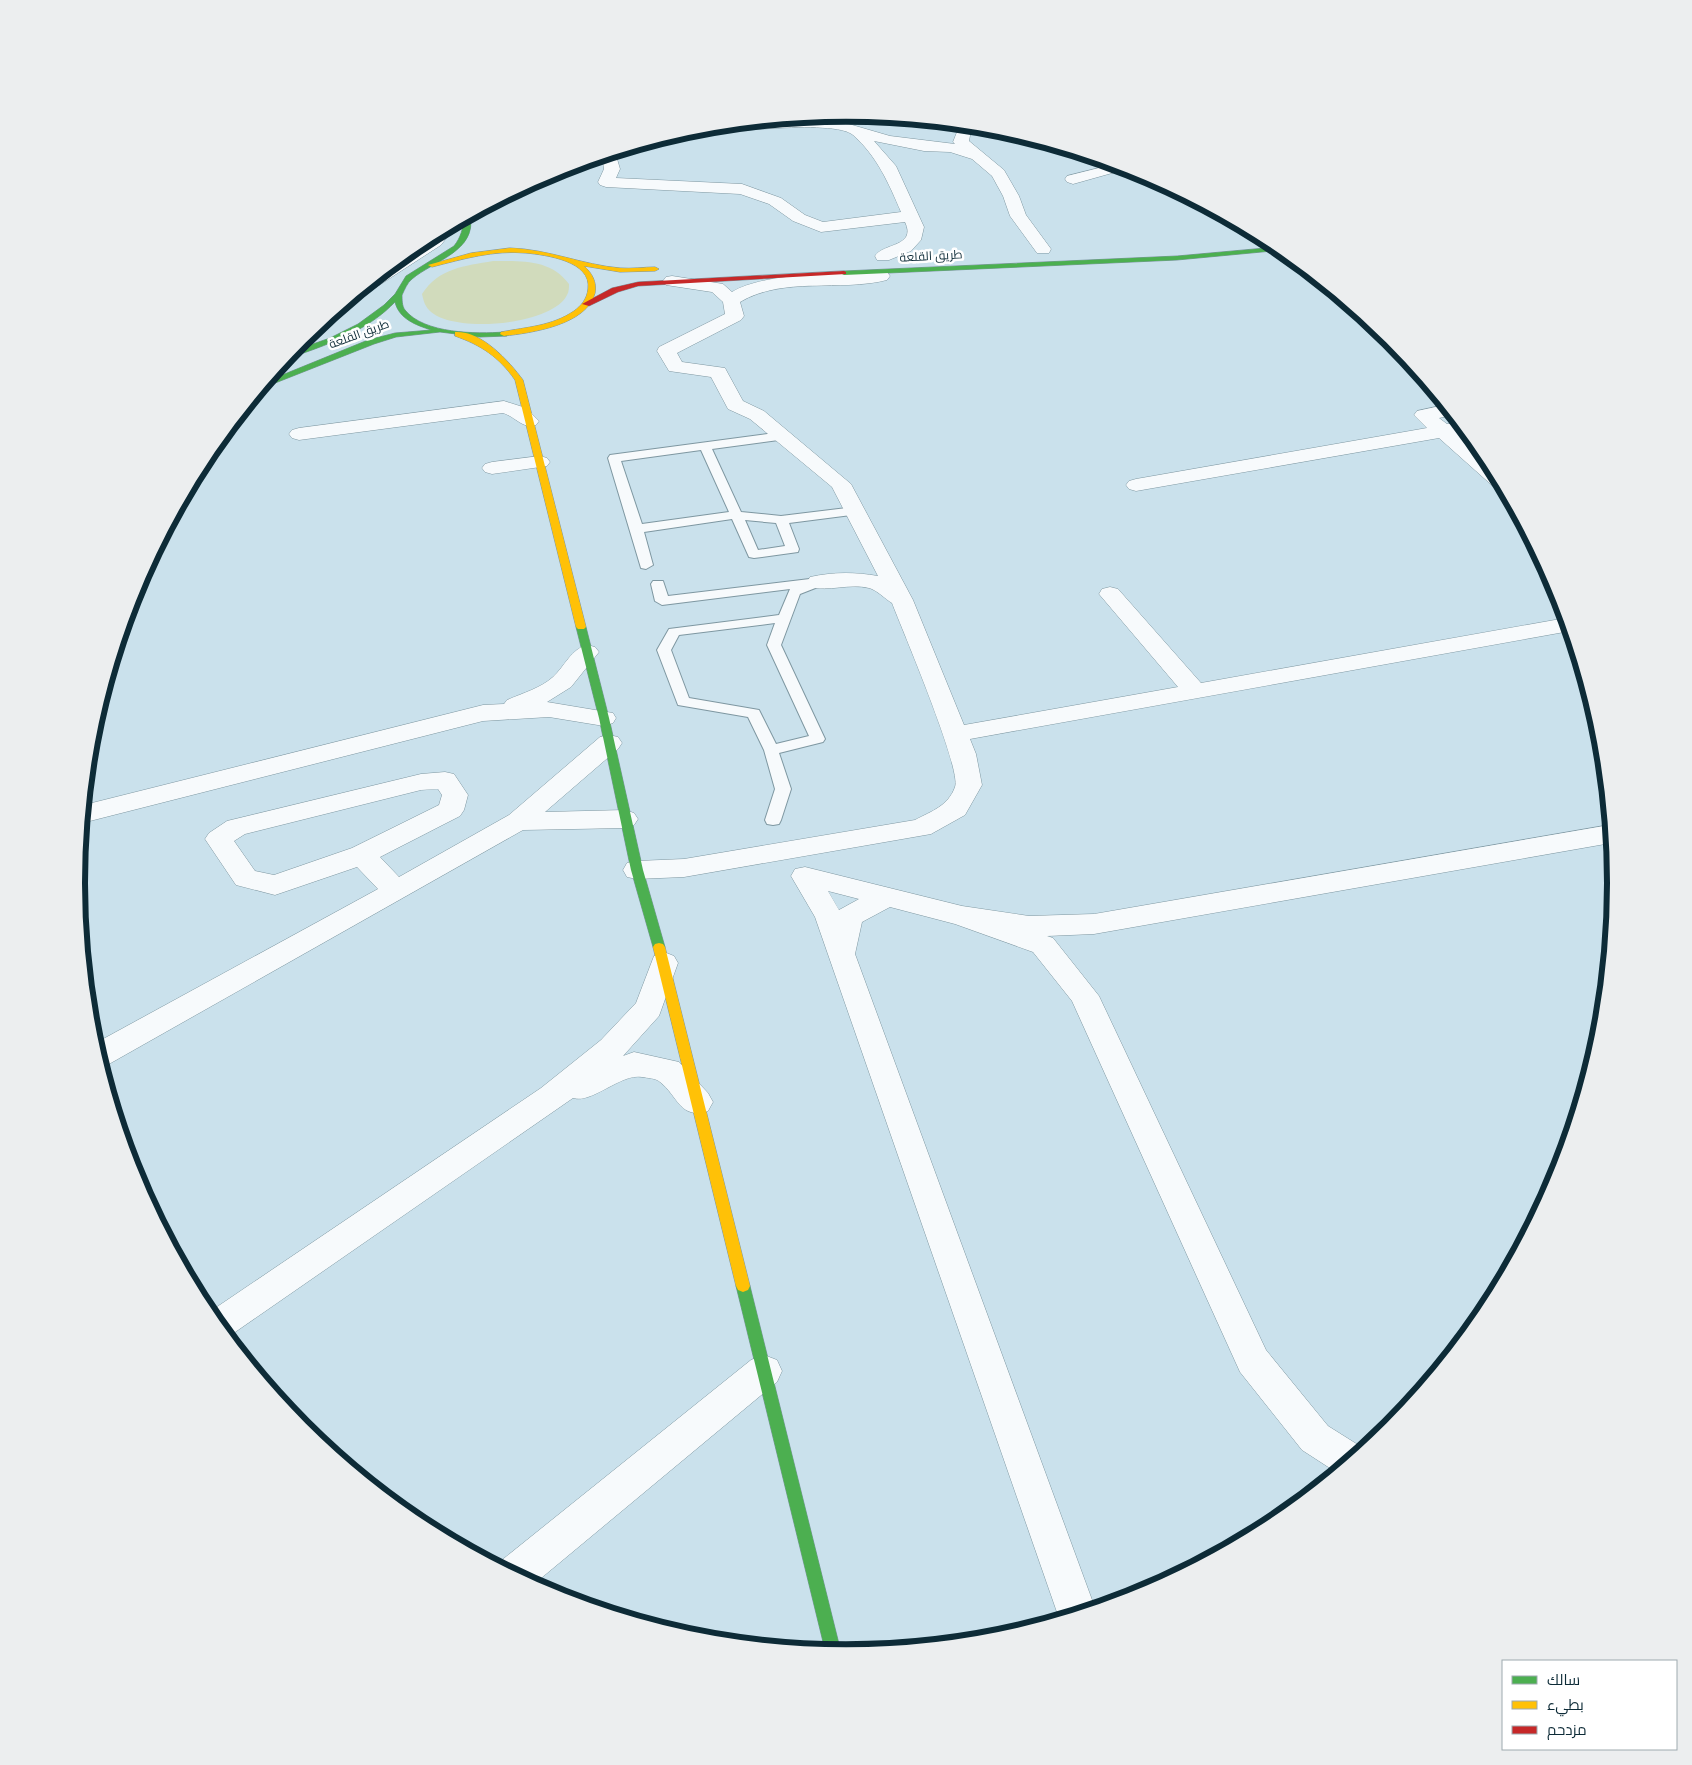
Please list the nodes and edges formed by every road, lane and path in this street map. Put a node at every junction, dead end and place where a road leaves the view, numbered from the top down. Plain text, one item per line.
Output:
1 (851, 122) edge
2 (801, 123) joint
3 (783, 124) edge
4 (962, 131) edge
5 (963, 131) edge
6 (965, 131) edge
7 (858, 132) junction
8 (888, 140) junction
9 (924, 146) junction
10 (978, 156) junction
11 (610, 159) edge
12 (888, 166) junction
13 (1111, 169) edge
14 (1072, 180) dead end
15 (911, 216) junction
16 (469, 221) edge
17 (497, 238) dead end
18 (1048, 249) joint
19 (1024, 250) dead end
20 (1269, 250) edge
21 (529, 251) junction
22 (911, 255) dead end
23 (878, 257) joint
24 (570, 261) junction
25 (1065, 263) junction
26 (432, 265) junction
27 (670, 275) junction
28 (398, 296) junction
29 (731, 300) junction
30 (586, 304) junction
31 (556, 322) junction
32 (442, 332) junction
33 (458, 334) junction
34 (530, 345) dead end
35 (302, 351) edge
36 (520, 372) junction
37 (273, 382) edge
38 (478, 409) junction
39 (1443, 411) edge
40 (529, 421) junction
41 (1457, 429) edge
42 (1444, 431) junction
43 (299, 434) dead end
44 (782, 436) junction
45 (705, 446) junction
46 (540, 462) junction
47 (1483, 467) edge
48 (492, 468) dead end
49 (1136, 485) dead end
50 (855, 510) junction
51 (736, 515) junction
52 (781, 520) junction
53 (637, 529) junction
54 (646, 565) dead end
55 (818, 582) junction
56 (658, 584) dead end
57 (1110, 594) dead end
58 (902, 600) junction
59 (784, 618) junction
60 (1562, 626) edge
61 (587, 652) junction
62 (1195, 691) junction
63 (483, 713) junction
64 (607, 731) junction
65 (955, 734) junction
66 (771, 750) junction
67 (89, 812) edge
68 (625, 819) junction
69 (773, 820) dead end
70 (518, 821) junction
71 (1605, 835) edge
72 (362, 855) junction
73 (804, 862) junction
74 (638, 870) junction
75 (396, 891) junction
76 (887, 897) junction
77 (962, 916) junction
78 (841, 954) junction
79 (664, 963) junction
80 (105, 1052) edge
81 (552, 1097) junction
82 (697, 1102) junction
83 (224, 1321) edge
84 (764, 1371) junction
85 (1345, 1457) edge
86 (521, 1570) edge
87 (1075, 1608) edge
88 (831, 1643) edge

1 - 7 street
2 - 3 street
2 - 7 street
4 - 8 street
5 - 9 street
6 - 10 street
7 - 8 street
7 - 12 street
8 - 9 street
9 - 10 street
9 - 12 street
10 - 18 street
11 - 15 street
12 - 15 street
13 - 14 street
15 - 23 street
16 - 26 main road
17 - 21 main road
18 - 19 main road
20 - 25 main road, طريق القلعة
21 - 24 main road, طريق القلعة
21 - 26 main road
22 - 23 main road, طريق القلعة
24 - 27 main road, طريق القلعة
24 - 30 main road
25 - 27 main road, طريق القلعة
25 - 29 street
26 - 28 main road, طريق القلعة
27 - 29 street
27 - 30 main road, طريق القلعة
28 - 32 main road
28 - 35 main road, طريق القلعة
29 - 44 street
30 - 31 main road, طريق القلعة
31 - 33 main road
31 - 34 main road
32 - 33 main road
32 - 37 main road, طريق القلعة
33 - 36 main road
36 - 38 street
36 - 40 main road
38 - 40 street
38 - 43 street
39 - 42 street
40 - 46 main road
41 - 42 street
42 - 47 street
42 - 49 street
44 - 45 lane
44 - 50 street
45 - 51 lane
45 - 53 lane
46 - 48 street
46 - 61 main road
50 - 52 lane
50 - 58 street
51 - 52 lane
51 - 52 lane
51 - 53 lane
53 - 54 lane
55 - 56 lane
55 - 58 street
55 - 59 lane
57 - 62 street
58 - 65 street
59 - 66 lane
59 - 66 lane
60 - 62 street
61 - 63 street
61 - 64 main road
62 - 65 street
63 - 64 street
63 - 67 street
64 - 68 main road
64 - 70 street
65 - 73 street
66 - 69 lane
68 - 70 street
68 - 74 main road
70 - 75 street
71 - 77 street
72 - 72 street
72 - 75 street
73 - 74 street
73 - 76 street
73 - 78 street
74 - 79 main road
75 - 80 street
76 - 77 street
76 - 78 street
77 - 85 street
78 - 87 street
79 - 81 street
79 - 82 main road
81 - 82 street
81 - 83 street
82 - 84 main road
84 - 86 street
84 - 88 main road

